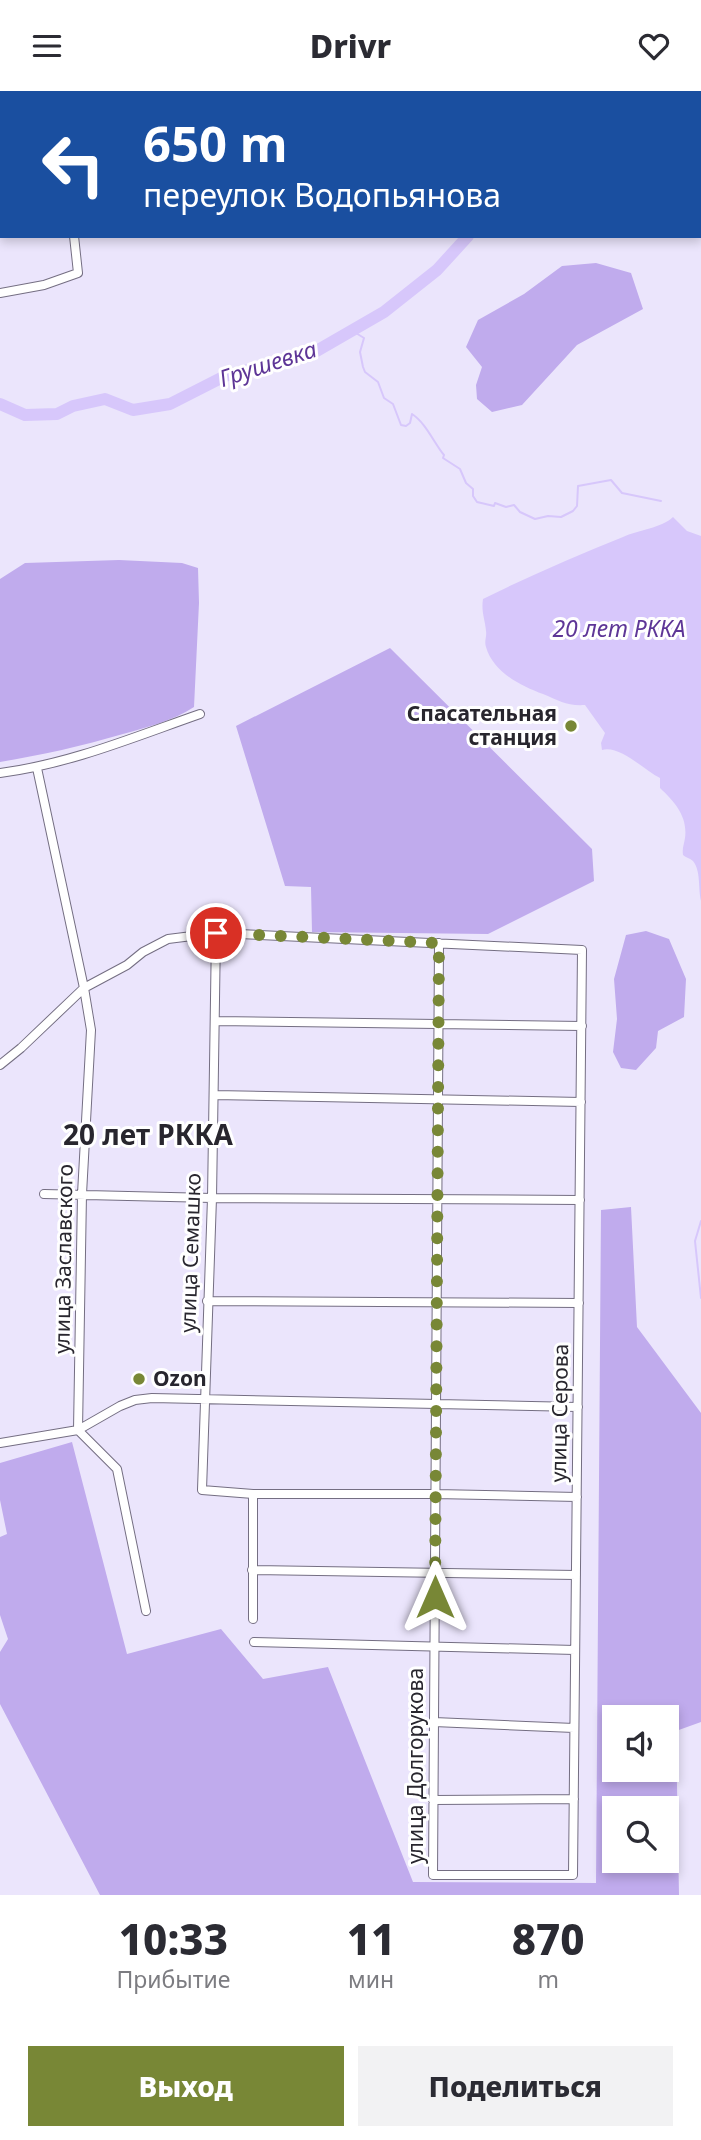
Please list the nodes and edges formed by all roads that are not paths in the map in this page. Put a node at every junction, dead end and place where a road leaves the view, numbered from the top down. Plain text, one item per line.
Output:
1 (74, 238) edge
2 (0, 293) edge
3 (200, 714) dead end
4 (37, 768) junction
5 (0, 773) edge
6 (216, 933) junction
7 (439, 943) junction
8 (84, 988) junction
9 (215, 1021) junction
10 (439, 1023) junction
11 (582, 1026) junction
12 (0, 1065) edge
13 (214, 1095) junction
14 (438, 1099) junction
15 (581, 1102) junction
16 (44, 1194) dead end
17 (82, 1194) junction
18 (212, 1198) junction
19 (437, 1199) junction
20 (580, 1200) junction
21 (207, 1301) junction
22 (437, 1302) junction
23 (579, 1303) junction
24 (203, 1399) junction
25 (436, 1404) junction
26 (578, 1407) junction
27 (78, 1430) junction
28 (0, 1443) edge
29 (253, 1494) junction
30 (435, 1494) junction
31 (577, 1497) junction
32 (252, 1570) junction
33 (435, 1571) junction
34 (576, 1575) junction
35 (146, 1611) dead end
36 (253, 1619) dead end
37 (254, 1642) dead end
38 (435, 1647) junction
39 (575, 1650) junction
40 (434, 1722) junction
41 (575, 1728) junction
42 (574, 1799) junction
43 (433, 1800) junction
44 (433, 1875) joint

1 - 2 street
3 - 4 street
4 - 5 street
4 - 8 street, улица Заславского
6 - 7 street
6 - 8 street
6 - 9 street, улица Семашко
7 - 10 street, улица Долгорукова
7 - 11 street, улица Серова
8 - 12 street
8 - 17 street, улица Заславского
9 - 10 street
9 - 13 street, улица Семашко
10 - 11 street
10 - 14 street, улица Долгорукова
11 - 15 street, улица Серова
13 - 14 street
13 - 18 street, улица Семашко
14 - 15 street
14 - 19 street, улица Долгорукова
15 - 20 street, улица Серова
16 - 17 street
17 - 18 street
17 - 27 street, улица Заславского
18 - 19 street
18 - 21 street, улица Семашко
19 - 20 street
19 - 22 street, улица Долгорукова
20 - 23 street, улица Серова
21 - 22 street
21 - 24 street, улица Семашко
22 - 23 street
22 - 25 street, улица Долгорукова
23 - 26 street, улица Серова
24 - 25 street
24 - 27 street
24 - 29 street, улица Семашко
25 - 26 street
25 - 30 street, улица Долгорукова
26 - 31 street, улица Серова
27 - 28 street
27 - 35 street
29 - 30 street
29 - 32 street
30 - 31 street
30 - 33 street, улица Долгорукова
31 - 34 street, улица Серова
32 - 33 street
32 - 36 street
33 - 34 street
33 - 38 street, улица Долгорукова
34 - 39 street, улица Серова
37 - 38 street
38 - 39 street
38 - 40 street, улица Долгорукова
39 - 41 street, улица Серова
40 - 41 street
40 - 43 street, улица Долгорукова
41 - 42 street, улица Серова
42 - 43 street
42 - 44 street, улица Серова
43 - 44 street, улица Долгорукова

